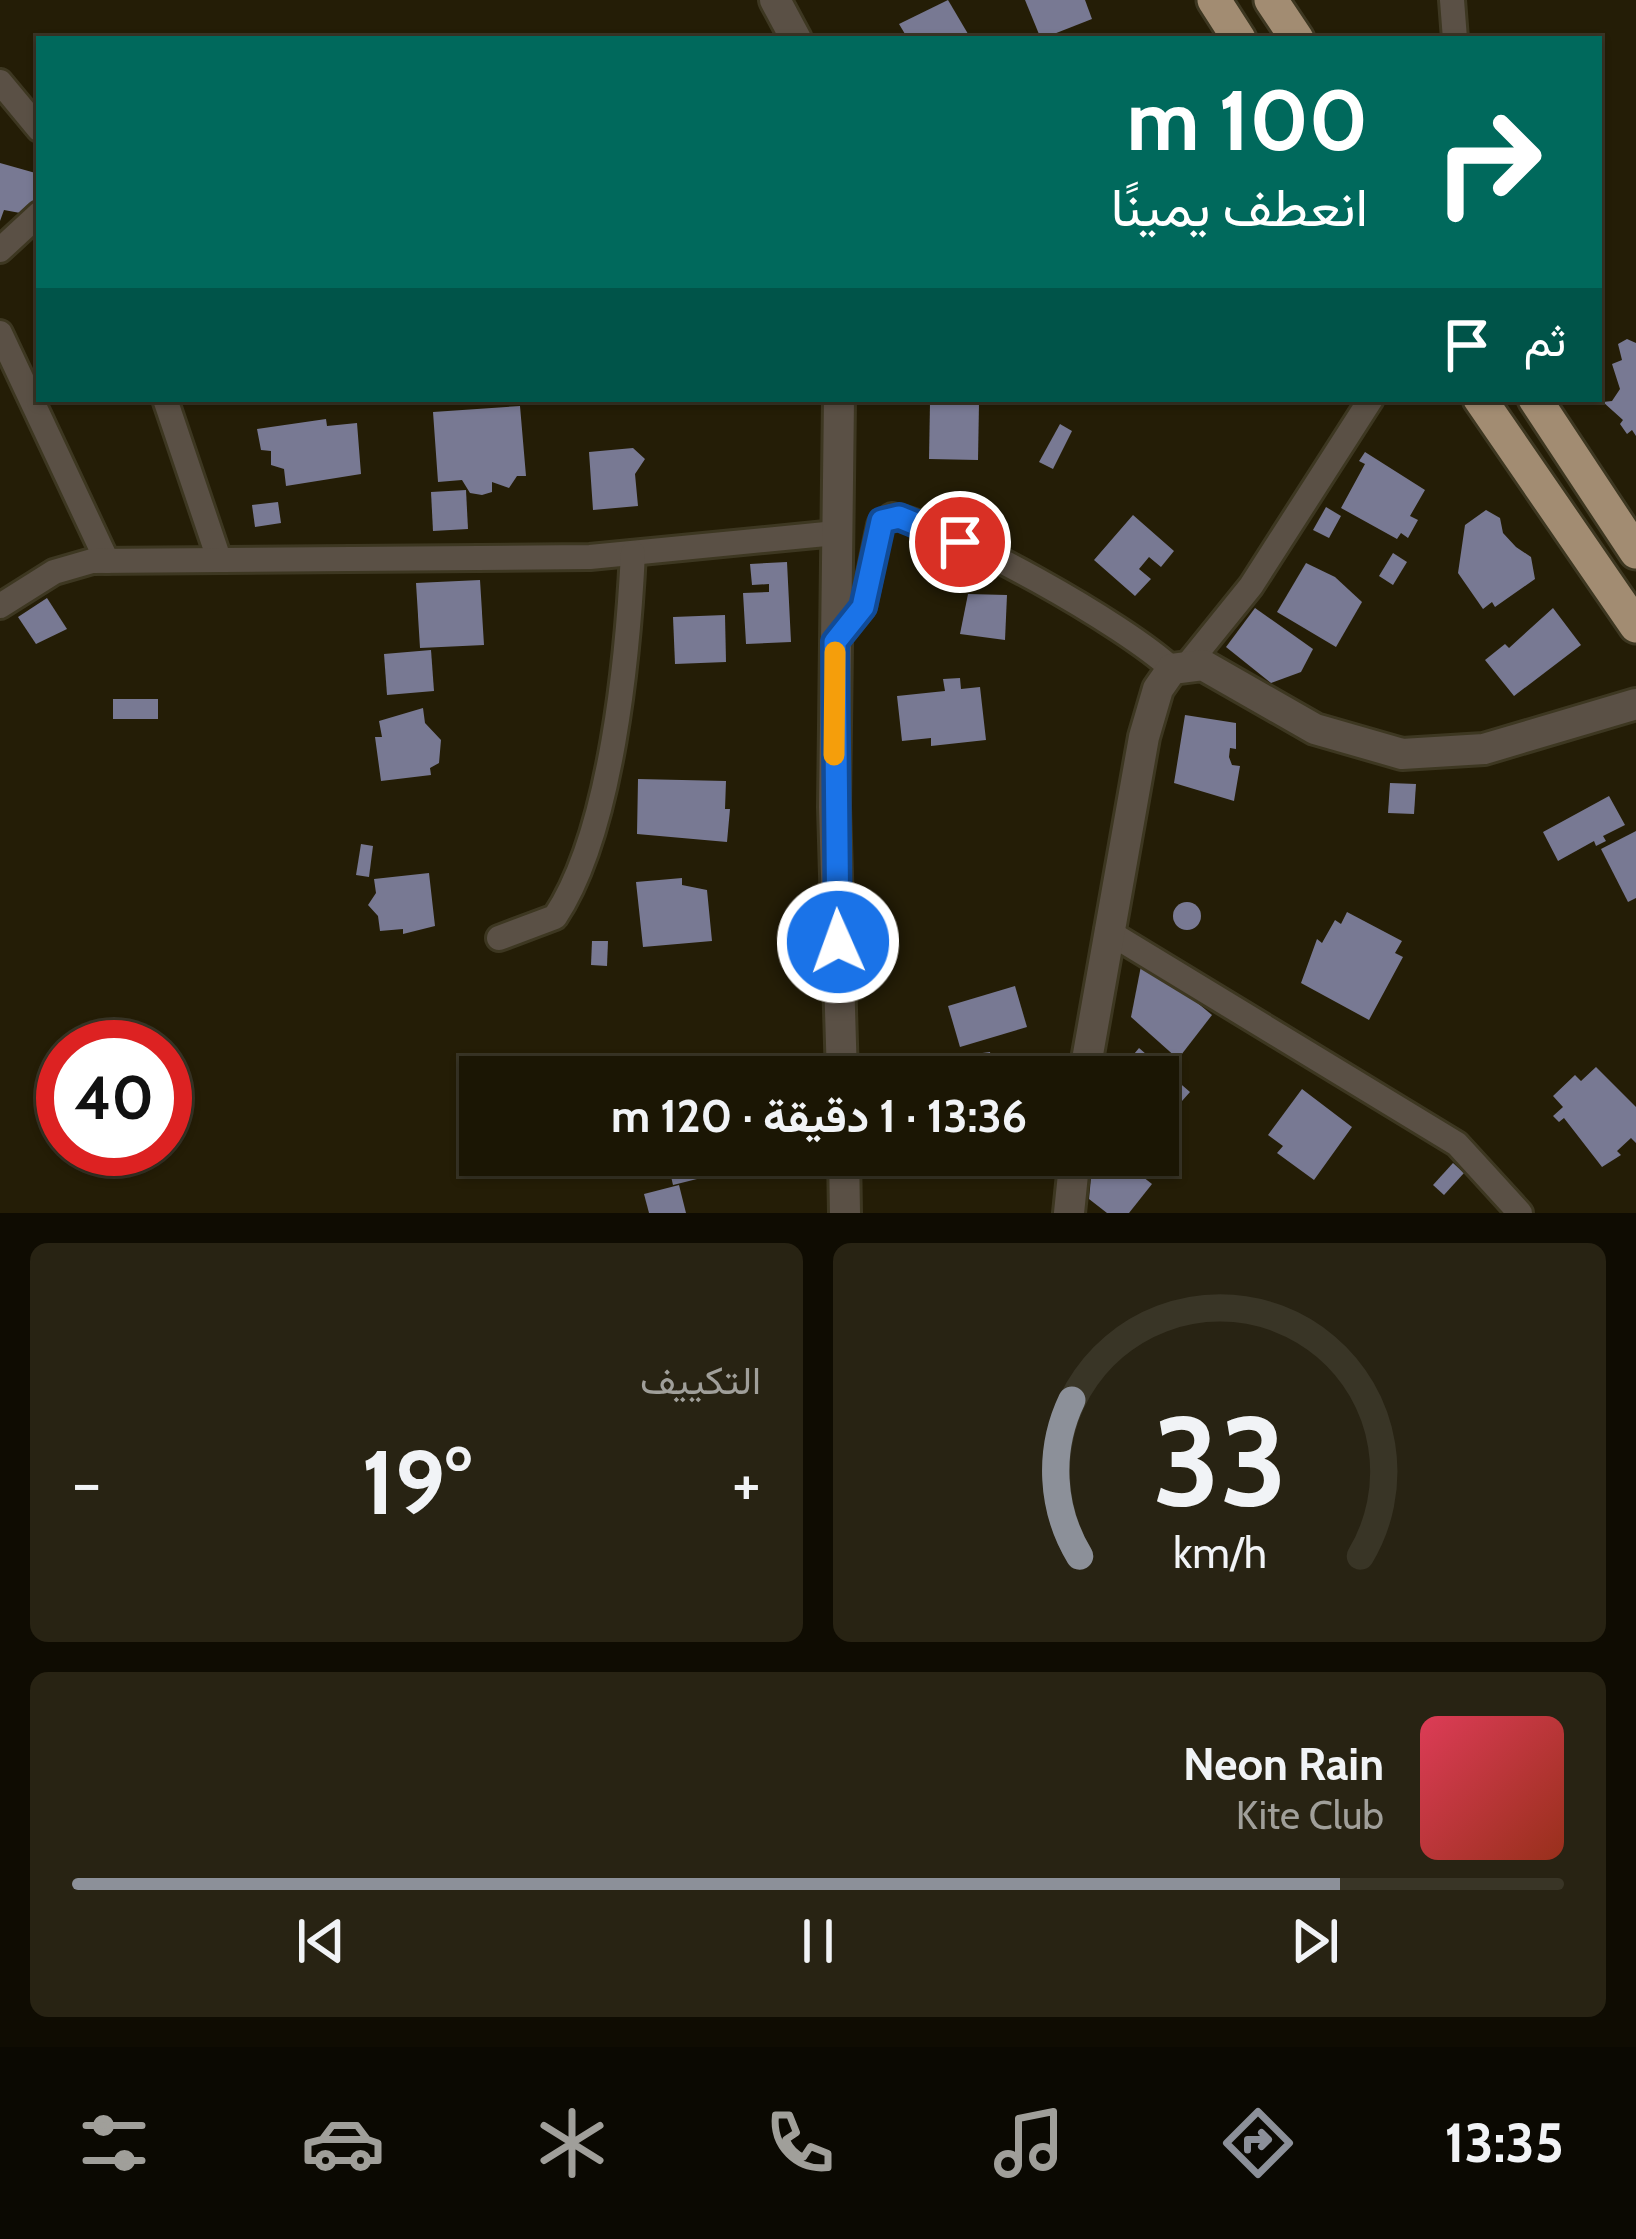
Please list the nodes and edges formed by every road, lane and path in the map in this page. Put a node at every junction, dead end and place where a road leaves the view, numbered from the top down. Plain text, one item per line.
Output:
1 (775, 0) edge
2 (1214, 0) edge
3 (1270, 0) edge
4 (1452, 0) edge
5 (794, 36) edge
6 (1237, 36) edge
7 (1296, 36) edge
8 (1455, 36) edge
9 (0, 82) edge
10 (36, 125) edge
11 (36, 217) edge
12 (0, 250) edge
13 (0, 333) edge
14 (166, 402) edge
15 (839, 402) edge
16 (1369, 402) edge
17 (1482, 402) edge
18 (1537, 402) edge
19 (836, 533) junction
20 (1636, 552) edge
21 (633, 553) junction
22 (219, 559) junction
23 (107, 561) junction
24 (0, 606) edge
25 (1636, 626) edge
26 (835, 642) junction
27 (1180, 667) junction
28 (1636, 704) edge
29 (1107, 931) junction
30 (499, 938) dead end
31 (842, 1056) edge
32 (1087, 1056) edge
33 (844, 1176) edge
34 (1075, 1176) edge
35 (1076, 1211) edge
36 (845, 1213) edge
37 (1520, 1213) edge

1 - 5 street
2 - 6 highway
3 - 7 highway
4 - 8 street
9 - 10 street
11 - 12 street
13 - 23 street
14 - 22 street
15 - 19 street
16 - 27 street
17 - 25 highway
18 - 20 highway
19 - 21 street
19 - 26 street
21 - 22 street
21 - 30 street
22 - 23 street
23 - 24 street
26 - 27 street
26 - 31 street
27 - 28 street
27 - 29 street
29 - 32 street
29 - 37 street
33 - 36 street
34 - 35 street

